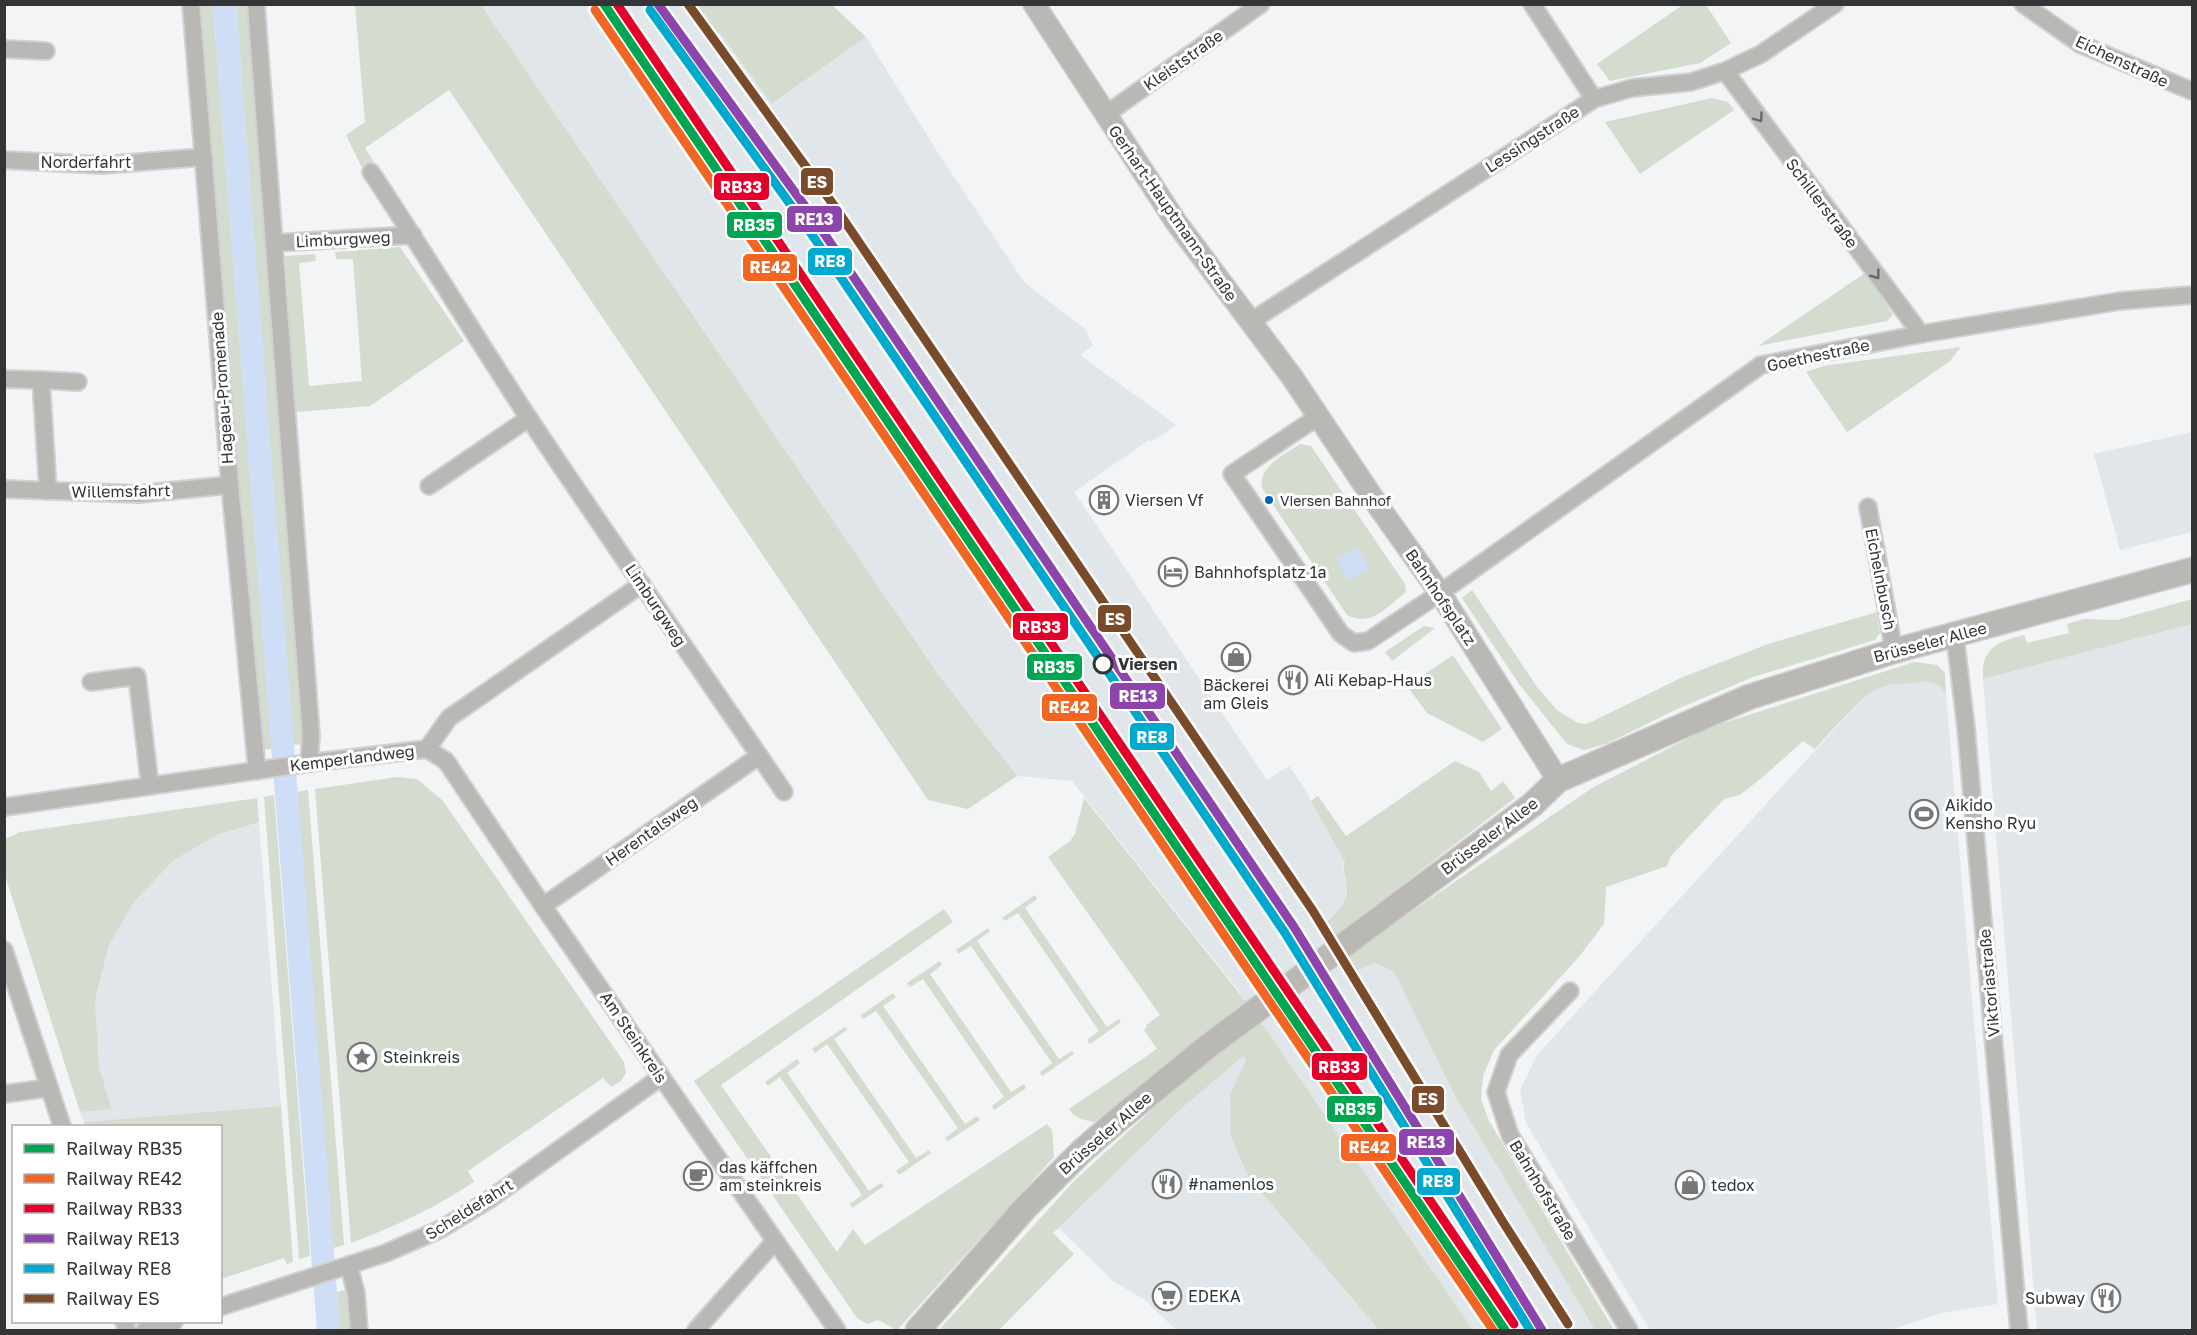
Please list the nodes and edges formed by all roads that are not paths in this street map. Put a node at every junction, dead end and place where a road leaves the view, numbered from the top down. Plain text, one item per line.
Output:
1 (191, 4) edge
2 (256, 4) edge
3 (1034, 4) edge
4 (1261, 4) edge
5 (1532, 4) edge
6 (1835, 4) edge
7 (2024, 4) edge
8 (4, 49) edge
9 (46, 51) dead end
10 (1725, 71) junction
11 (2193, 92) edge
12 (1594, 99) junction
13 (1105, 115) junction
14 (204, 157) junction
15 (4, 160) edge
16 (370, 172) dead end
17 (413, 235) junction
18 (274, 243) junction
19 (2193, 295) edge
20 (1250, 322) junction
21 (1921, 334) junction
22 (4, 378) edge
23 (41, 380) junction
24 (78, 382) dead end
25 (1318, 416) junction
26 (529, 418) junction
27 (230, 485) junction
28 (429, 486) dead end
29 (4, 489) edge
30 (48, 491) junction
31 (1868, 507) dead end
32 (2193, 570) edge
33 (642, 584) junction
34 (1440, 593) junction
35 (1955, 636) junction
36 (1894, 651) junction
37 (91, 682) dead end
38 (428, 749) junction
39 (759, 756) junction
40 (305, 763) junction
41 (263, 770) junction
42 (1558, 780) junction
43 (150, 786) junction
44 (783, 792) dead end
45 (4, 807) edge
46 (543, 906) junction
47 (4, 950) edge
48 (1570, 991) dead end
49 (661, 1077) junction
50 (48, 1088) junction
51 (4, 1094) edge
52 (62, 1125) edge
53 (774, 1241) junction
54 (343, 1268) junction
55 (222, 1306) edge
56 (170, 1323) edge
57 (145, 1330) edge
58 (359, 1330) edge
59 (696, 1330) edge
60 (837, 1330) edge
61 (918, 1330) edge
62 (1629, 1330) edge
63 (2019, 1330) edge

1 - 14 street, Hageau-Promenade
2 - 18 street
3 - 13 street, Gerhart-Hauptmann-Straße
4 - 13 street, Kleiststraße
5 - 12 street
6 - 10 street, Lessingstraße
7 - 11 street, Eichenstraße
8 - 9 street
10 - 12 street, Lessingstraße
10 -> 21 street, Schillerstraße
12 - 20 street, Lessingstraße
13 - 20 street, Gerhart-Hauptmann-Straße
14 - 15 street, Norderfahrt
14 - 27 street, Hageau-Promenade
16 - 17 street, Limburgweg
17 - 18 street, Limburgweg
17 - 26 street, Limburgweg
18 - 40 street
19 - 21 street, Goethestraße
20 - 25 street, Gerhart-Hauptmann-Straße
21 - 34 street, Goethestraße
22 - 23 street
23 - 24 street
23 - 30 street, Willemsfahrt
25 - 34 street, Bahnhofsplatz
25 - 34 street, Goethestraße
26 - 28 street
26 - 33 street, Limburgweg
27 - 30 street, Willemsfahrt
27 - 41 street, Hageau-Promenade
29 - 30 street, Willemsfahrt
31 - 36 street, Eichelnbusch
32 - 35 main road, Brüsseler Allee
33 - 38 street, Kemperlandweg
33 - 39 street, Limburgweg
34 - 42 street, Bahnhofsplatz
35 - 36 main road, Brüsseler Allee
35 - 63 street, Viktoriastraße
36 - 42 main road, Brüsseler Allee
37 - 43 street
38 - 40 street, Kemperlandweg
38 - 46 street, Am Steinkreis
39 - 44 street, Limburgweg
39 - 46 street, Herentalsweg
40 - 41 street, Kemperlandweg
41 - 43 street, Kemperlandweg
42 - 61 main road, Brüsseler Allee
43 - 45 street, Kemperlandweg
46 - 49 street, Am Steinkreis
47 - 50 street
48 - 62 street, Bahnhofstraße
49 - 53 street, Am Steinkreis
49 - 54 street, Scheldefahrt
50 - 51 street
50 - 52 street
53 - 59 street
53 - 60 street, Am Steinkreis
54 - 55 street, Scheldefahrt
54 - 58 street
56 - 57 street

